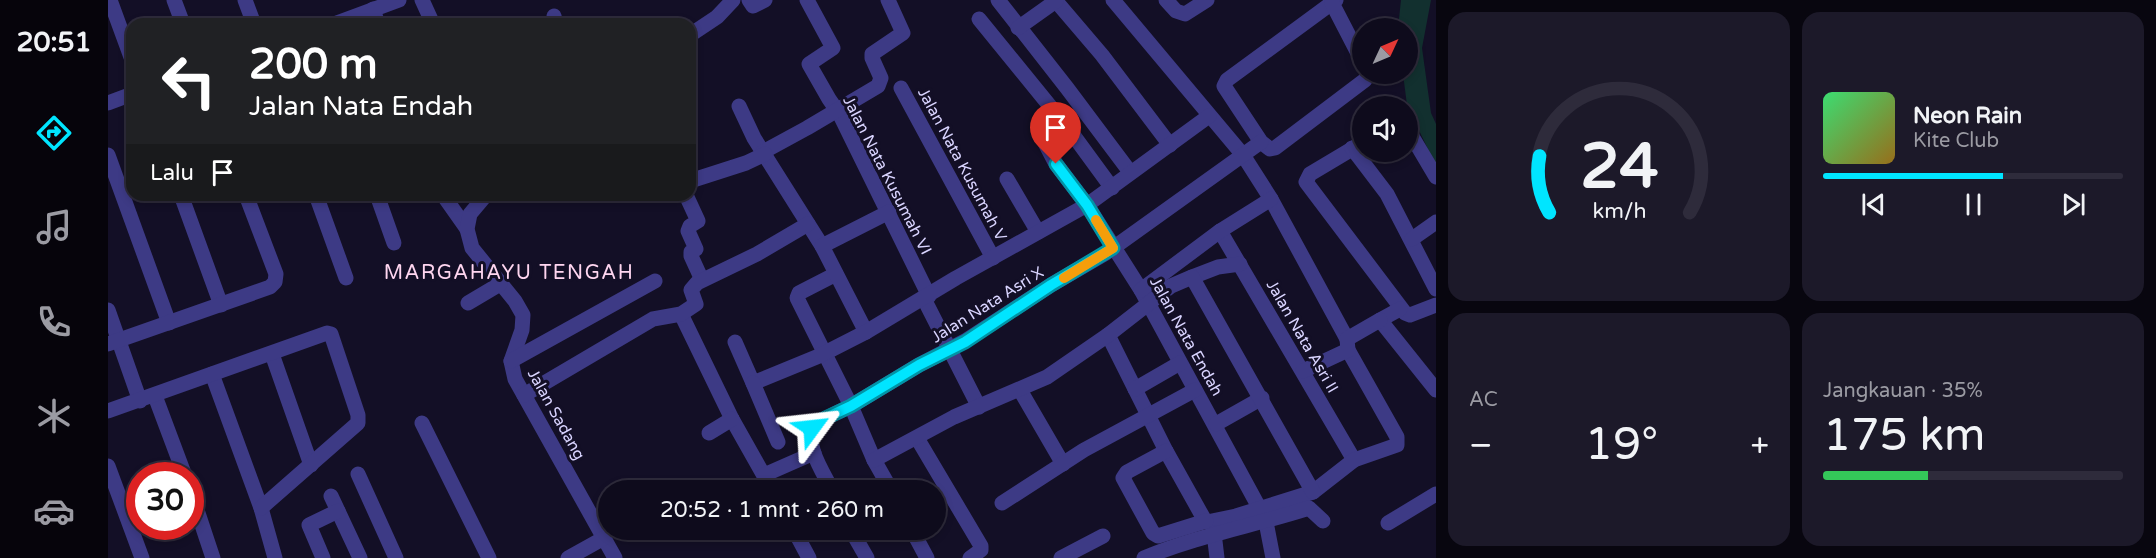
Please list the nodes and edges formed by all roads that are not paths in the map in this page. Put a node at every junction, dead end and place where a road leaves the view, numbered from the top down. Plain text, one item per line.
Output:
1 (110, 0) edge
2 (174, 0) edge
3 (245, 0) edge
4 (399, 0) edge
5 (422, 0) edge
6 (733, 0) edge
7 (749, 0) edge
8 (765, 0) edge
9 (807, 0) edge
10 (888, 0) edge
11 (998, 0) edge
12 (1113, 0) edge
13 (1166, 0) edge
14 (1207, 0) edge
15 (1056, 1) edge
16 (1334, 2) edge
17 (376, 17) edge
18 (181, 18) edge
19 (252, 18) edge
20 (431, 18) edge
21 (979, 19) dead end
22 (1018, 28) junction
23 (696, 31) edge
24 (1352, 40) edge
25 (126, 44) edge
26 (1360, 84) edge
27 (901, 88) dead end
28 (126, 96) edge
29 (108, 102) edge
30 (739, 106) dead end
31 (838, 111) junction
32 (1209, 116) junction
33 (1261, 142) junction
34 (1045, 143) dead end
35 (1170, 145) junction
36 (1418, 147) edge
37 (1352, 149) edge
38 (764, 153) junction
39 (108, 154) edge
40 (1244, 155) junction
41 (1367, 162) edge
42 (1130, 172) junction
43 (1436, 177) edge
44 (696, 179) edge
45 (1007, 179) dead end
46 (1112, 188) junction
47 (1271, 199) junction
48 (183, 201) edge
49 (248, 201) edge
50 (318, 201) edge
51 (379, 201) edge
52 (447, 201) edge
53 (481, 201) edge
54 (689, 201) edge
55 (1087, 205) junction
56 (889, 212) junction
57 (1436, 222) edge
58 (808, 224) junction
59 (467, 229) junction
60 (1220, 231) junction
61 (1038, 232) junction
62 (1412, 240) junction
63 (394, 243) dead end
64 (822, 246) junction
65 (1113, 248) junction
66 (993, 258) junction
67 (1240, 264) junction
68 (836, 274) junction
69 (1192, 277) junction
70 (346, 278) dead end
71 (655, 280) dead end
72 (702, 280) junction
73 (500, 284) junction
74 (1436, 289) edge
75 (927, 297) junction
76 (1145, 297) junction
77 (468, 303) dead end
78 (1436, 304) edge
79 (221, 305) junction
80 (1401, 309) junction
81 (108, 310) edge
82 (681, 314) junction
83 (1380, 320) junction
84 (169, 323) junction
85 (867, 332) junction
86 (1108, 335) junction
87 (114, 342) edge
88 (735, 342) dead end
89 (1347, 344) junction
90 (949, 350) junction
91 (825, 353) junction
92 (272, 354) junction
93 (511, 362) junction
94 (1180, 363) junction
95 (1303, 371) junction
96 (212, 374) junction
97 (753, 383) junction
98 (1135, 389) junction
99 (1020, 390) junction
100 (1195, 390) junction
101 (1436, 390) edge
102 (524, 395) junction
103 (147, 398) junction
104 (1262, 398) junction
105 (851, 406) junction
106 (979, 407) junction
107 (108, 411) edge
108 (1148, 416) junction
109 (732, 419) junction
110 (422, 423) dead end
111 (1216, 424) junction
112 (709, 433) dead end
113 (917, 438) junction
114 (778, 442) dead end
115 (1166, 452) junction
116 (813, 453) junction
117 (874, 460) junction
118 (1353, 460) junction
119 (178, 462) edge
120 (1063, 464) junction
121 (311, 465) junction
122 (108, 466) edge
123 (358, 474) dead end
124 (764, 475) junction
125 (767, 480) edge
126 (827, 480) edge
127 (885, 480) edge
128 (1313, 492) junction
129 (331, 496) dead end
130 (1435, 497) edge
131 (1002, 503) dead end
132 (261, 508) junction
133 (338, 511) junction
134 (1263, 514) junction
135 (1323, 521) dead end
136 (1388, 523) dead end
137 (598, 527) edge
138 (1210, 527) junction
139 (204, 531) edge
140 (1103, 536) dead end
141 (600, 540) edge
142 (605, 540) edge
143 (799, 540) edge
144 (857, 540) edge
145 (917, 540) edge
146 (142, 558) edge
147 (213, 558) edge
148 (274, 558) edge
149 (323, 558) edge
150 (360, 558) edge
151 (396, 558) edge
152 (489, 558) edge
153 (568, 558) edge
154 (615, 558) edge
155 (809, 558) edge
156 (867, 558) edge
157 (927, 558) edge
158 (969, 558) edge
159 (1061, 558) edge
160 (1144, 558) edge
161 (1217, 558) edge
162 (1273, 558) edge

1 - 25 street
2 - 18 street
3 - 19 street
4 - 17 street
5 - 20 street
6 - 23 street
7 - 8 street
9 - 31 street, Jalan Nata Kusumah VI
10 - 31 street
11 - 22 street
12 - 32 street
13 - 14 street
15 - 22 street
15 - 35 street
16 - 24 street
16 - 33 street
21 - 46 street
22 - 42 street
26 - 33 street
27 - 66 street, Jalan Nata Kusumah V
28 - 29 street
30 - 38 street
31 - 38 street
31 - 56 street, Jalan Nata Kusumah VI
32 - 35 street
32 - 40 street
33 - 40 street, Jalan Nata Asri X
34 - 55 street, Jalan Nata Endah
35 - 42 street
36 - 43 street
37 - 80 street
38 - 44 street
38 - 58 street
39 - 84 street
40 - 47 street
40 - 65 street, Jalan Nata Asri X
41 - 62 street
42 - 46 street
45 - 61 street
46 - 55 street
47 - 60 street
47 - 89 street
48 - 79 street
49 - 79 street
50 - 70 street
51 - 63 street
52 - 59 street, Jalan Sadang
53 - 59 street
54 - 72 street
55 - 61 street
55 - 65 street, Jalan Nata Endah
56 - 64 street
56 - 75 street, Jalan Nata Kusumah VI
57 - 62 street
58 - 64 street
58 - 72 street
59 - 73 street, Jalan Sadang
60 - 67 street, Jalan Nata Asri II
60 - 76 street
61 - 66 street
62 - 74 street
64 - 68 street
65 - 76 street, Jalan Nata Endah
65 - 90 street, Jalan Nata Asri X
66 - 75 street
67 - 69 street
67 - 95 street, Jalan Nata Asri II
68 - 85 street
68 - 91 street
69 - 76 street
69 - 104 street
71 - 93 street
72 - 82 street
73 - 77 street
73 - 93 street, Jalan Sadang
75 - 85 street
75 - 90 street, Jalan Nata Kusumah VI
76 - 86 street
76 - 94 street, Jalan Nata Endah
78 - 80 street
79 - 84 street
80 - 83 street
81 - 87 street
82 - 102 street
82 - 109 street
83 - 89 street
83 - 101 street
84 - 87 street
85 - 91 street
86 - 98 street
86 - 99 street
87 - 103 street
88 - 97 street
89 - 95 street
89 - 118 street
90 - 105 street, Jalan Nata Asri X
90 - 106 street, Jalan Nata Kusumah VI
91 - 97 street
91 - 105 street
92 - 96 street
92 - 121 street
92 - 121 street
93 - 102 street, Jalan Sadang
94 - 98 street
94 - 100 street, Jalan Nata Endah
95 - 118 street, Jalan Nata Asri II
96 - 103 street
96 - 132 street
97 - 114 street
98 - 108 street
99 - 106 street
99 - 120 street
100 - 108 street
100 - 111 street, Jalan Nata Endah
102 - 137 street, Jalan Sadang
103 - 107 street
103 - 119 street
104 - 111 street
104 - 128 street
105 - 116 street, Jalan Nata Asri X
105 - 117 street
106 - 113 street
108 - 115 street
108 - 120 street
109 - 112 street
109 - 124 street
110 - 152 street
111 - 134 street, Jalan Nata Endah
113 - 117 street
113 - 158 street
115 - 138 street
115 - 138 street
116 - 124 street
116 - 126 street
117 - 127 street
118 - 128 street
120 - 131 street
121 - 132 street
122 - 146 street
123 - 151 street
124 - 125 street
128 - 134 street
129 - 133 street
130 - 136 street
132 - 148 street
133 - 149 street
133 - 150 street
134 - 135 street
134 - 138 street
134 - 162 street, Jalan Nata Endah
138 - 160 street
138 - 161 street
139 - 147 street
140 - 159 street
141 - 153 street
142 - 154 street, Jalan Sadang
143 - 155 street
144 - 156 street
145 - 157 street

